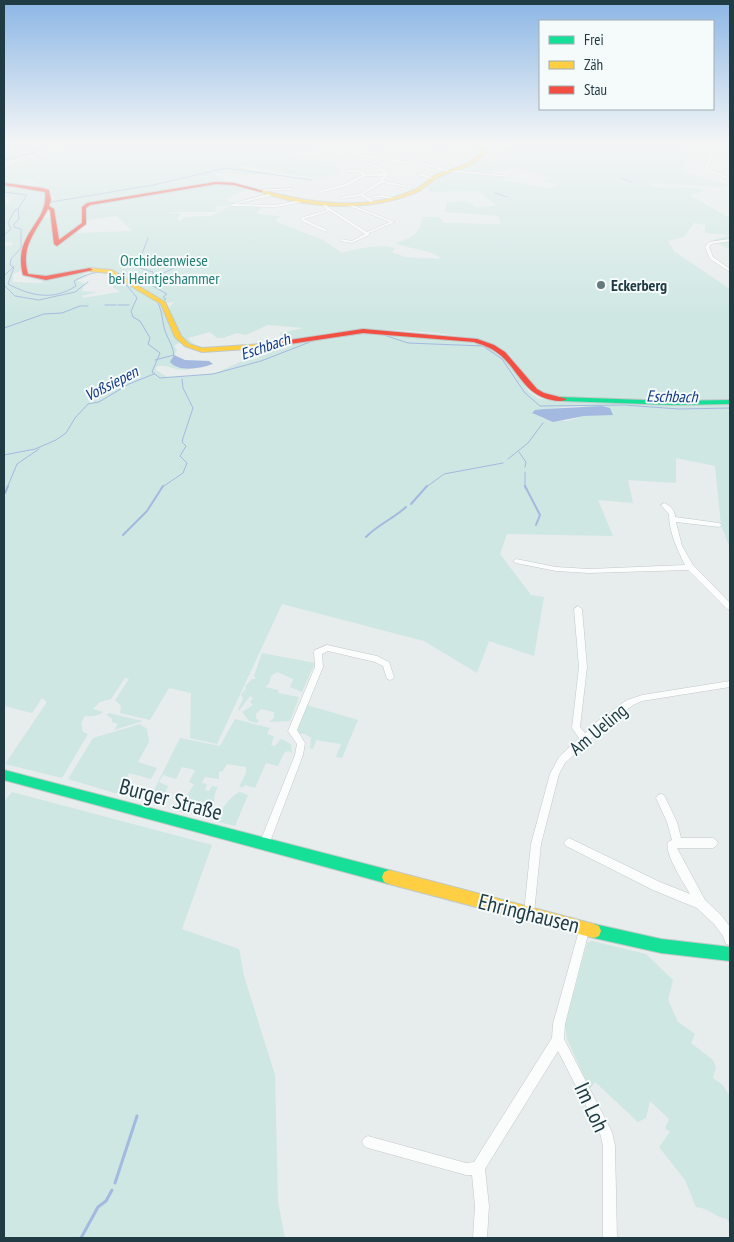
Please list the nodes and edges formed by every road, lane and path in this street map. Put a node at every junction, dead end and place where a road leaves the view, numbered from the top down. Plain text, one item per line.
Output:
1 (49, 202) edge
2 (98, 202) edge
3 (243, 202) edge
4 (301, 202) joint
5 (341, 202) edge
6 (346, 202) edge
7 (47, 207) junction
8 (328, 207) junction
9 (326, 231) dead end
10 (367, 232) junction
11 (342, 240) dead end
12 (730, 240) edge
13 (730, 272) edge
14 (730, 402) edge
15 (664, 505) dead end
16 (672, 519) junction
17 (719, 525) dead end
18 (516, 561) dead end
19 (690, 566) junction
20 (730, 607) edge
21 (578, 609) dead end
22 (390, 677) dead end
23 (730, 684) edge
24 (583, 738) junction
25 (4, 775) edge
26 (661, 798) dead end
27 (265, 842) junction
28 (570, 843) dead end
29 (678, 843) junction
30 (713, 843) dead end
31 (328, 861) joint
32 (700, 904) junction
33 (529, 913) junction
34 (585, 927) junction
35 (730, 940) edge
36 (730, 954) edge
37 (558, 1040) junction
38 (368, 1142) dead end
39 (478, 1168) junction
40 (480, 1238) edge
41 (610, 1238) edge

1 - 7 main road
2 - 7 main road
3 - 4 street
4 - 8 main road
5 - 8 main road
6 - 10 street
7 - 14 main road
8 - 9 street
8 - 10 street
10 - 11 street
12 - 13 street
15 - 16 street
16 - 17 street
16 - 19 street
18 - 19 street
19 - 20 street
21 - 24 street
22 - 27 street
23 - 24 street, Am Ueling
24 - 33 street, Am Ueling
25 - 27 main road, Burger Straße
26 - 29 street
27 - 31 main road, Burger Straße
28 - 32 street
29 - 30 street
29 - 32 street
31 - 33 main road, Ehringhausen
32 - 35 street
33 - 34 main road, Ehringhausen
34 - 36 main road, Ehringhausen
34 - 37 street
37 - 39 street
37 - 41 street, Im Loh
38 - 39 street
39 - 40 street

